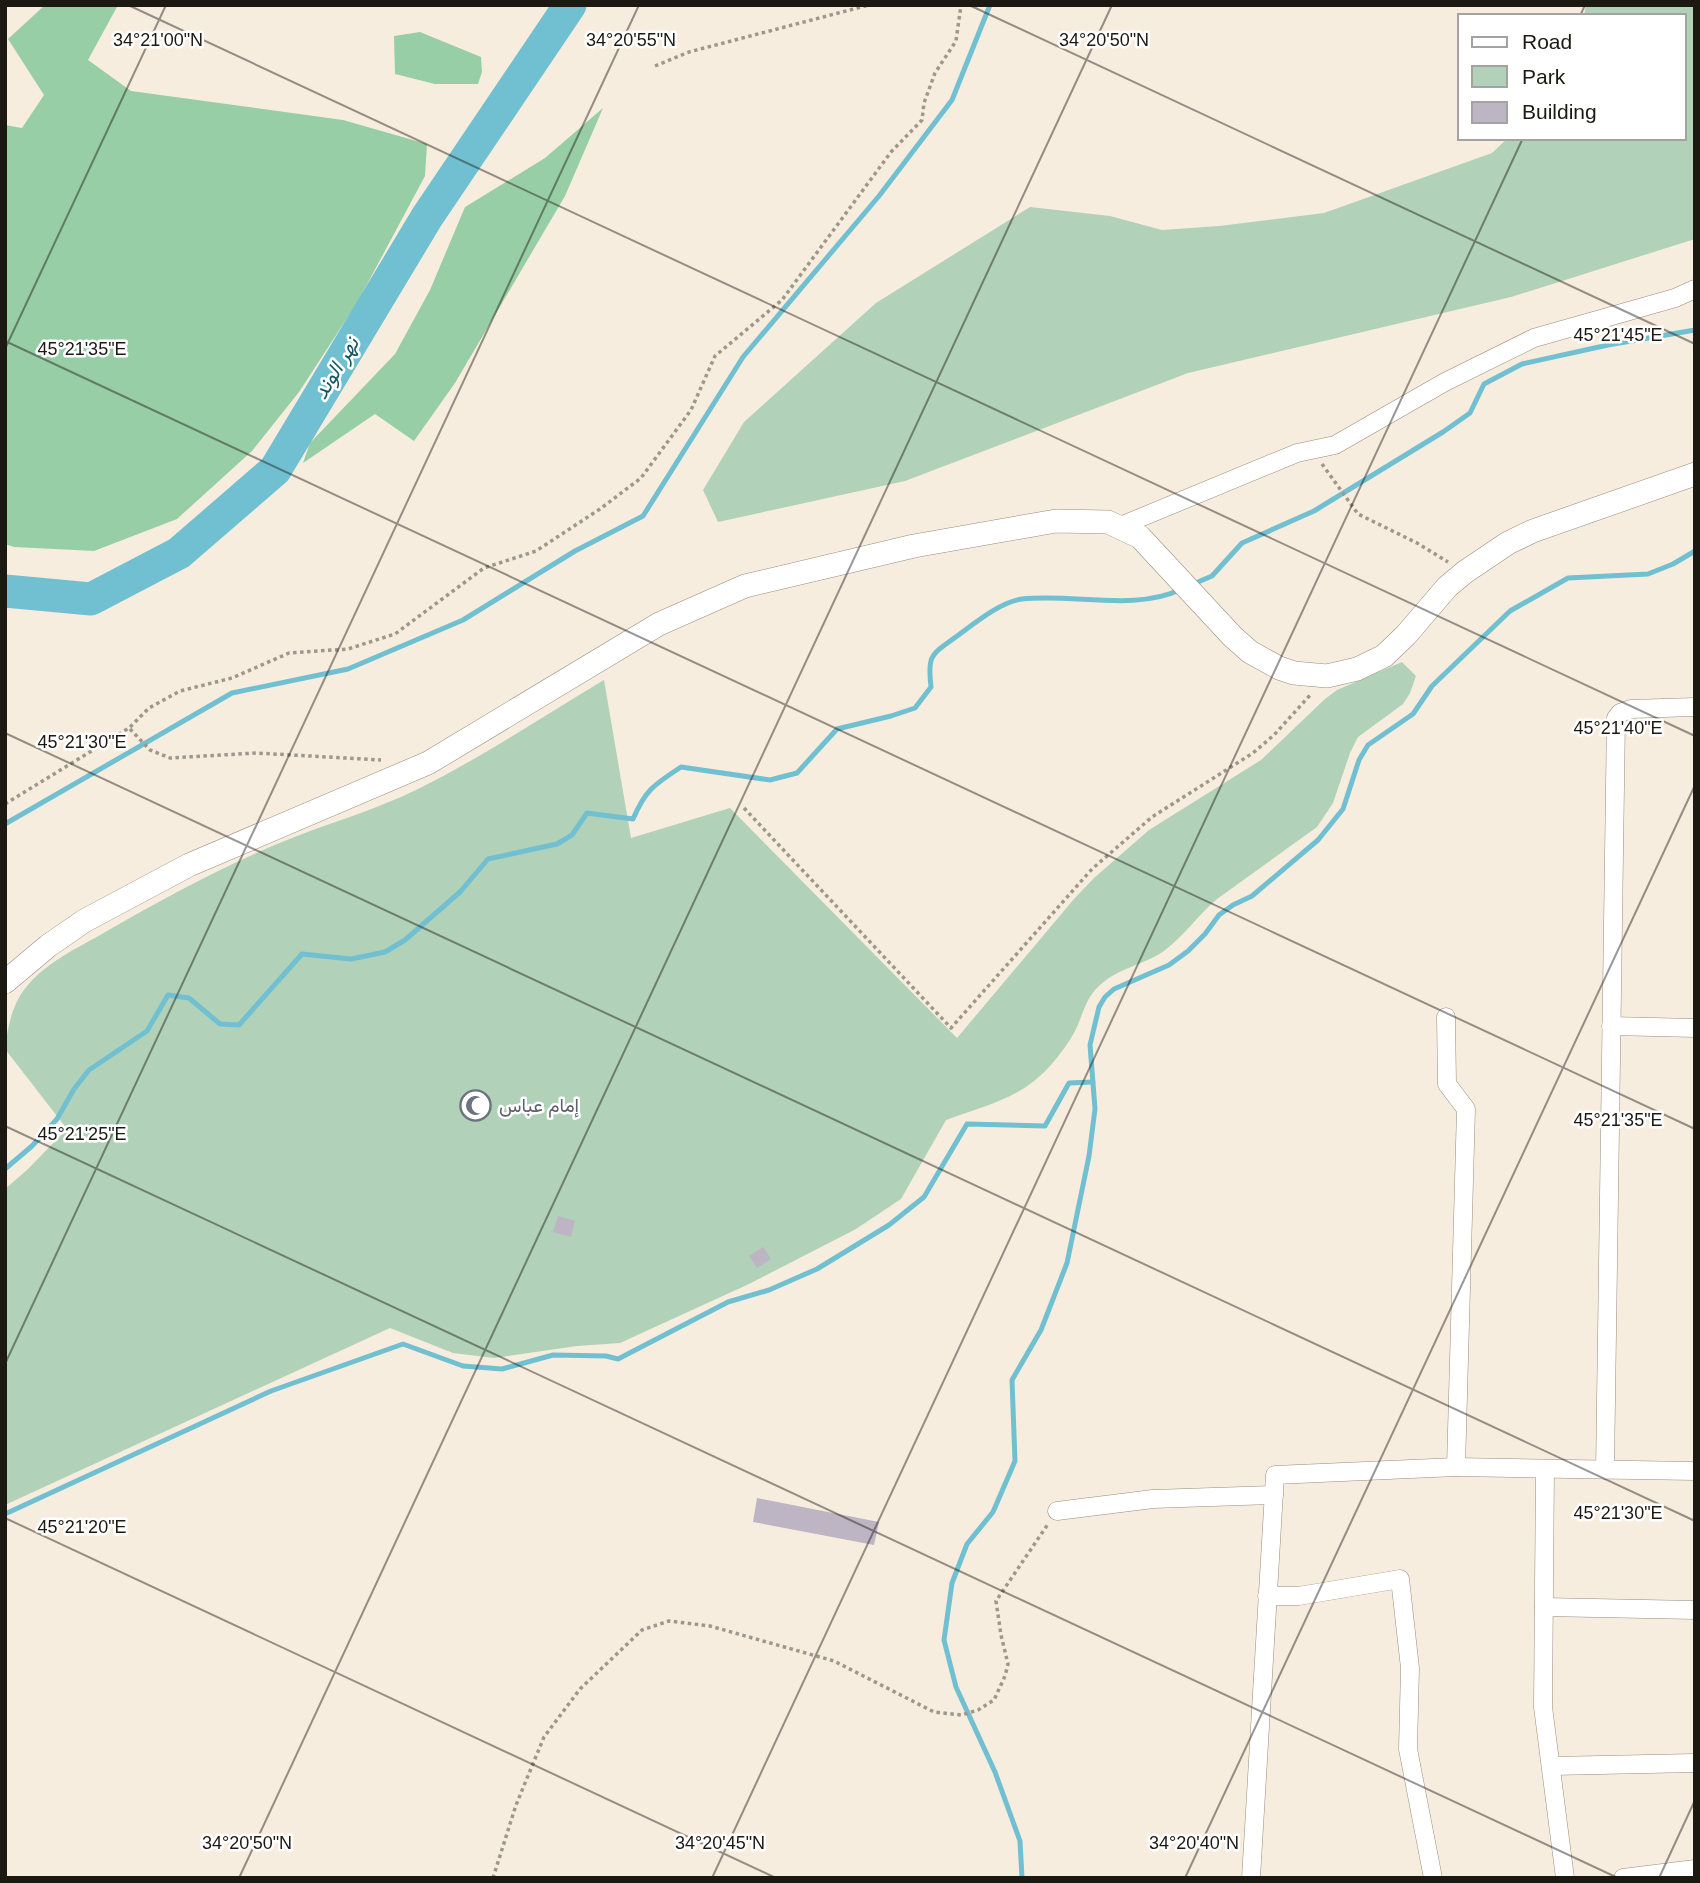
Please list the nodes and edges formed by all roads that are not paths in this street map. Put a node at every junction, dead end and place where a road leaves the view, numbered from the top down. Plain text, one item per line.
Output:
1 (1695, 289) edge
2 (1695, 474) edge
3 (1118, 527) junction
4 (1695, 707) edge
5 (5, 982) edge
6 (1446, 1017) dead end
7 (1611, 1026) junction
8 (1695, 1028) edge
9 (1456, 1467) junction
10 (1545, 1469) junction
11 (1605, 1470) junction
12 (1695, 1471) edge
13 (1274, 1494) junction
14 (1057, 1511) road end
15 (1267, 1596) junction
16 (1544, 1608) junction
17 (1695, 1610) edge
18 (1695, 1763) edge
19 (1552, 1766) junction
20 (1695, 1869) edge
21 (1251, 1878) edge
22 (1433, 1878) edge
23 (1566, 1878) edge
24 (1623, 1878) edge

1 - 3 street
2 - 3 main road
3 - 5 main road
4 - 7 street
6 - 9 street
7 - 8 street
7 - 11 street
9 - 10 street
9 - 13 street
10 - 11 street
10 - 16 street
11 - 12 street
13 - 14 street
13 - 15 street
15 - 21 street
15 - 22 street
16 - 17 street
16 - 19 street
18 - 19 street
19 - 23 street
20 - 24 street

